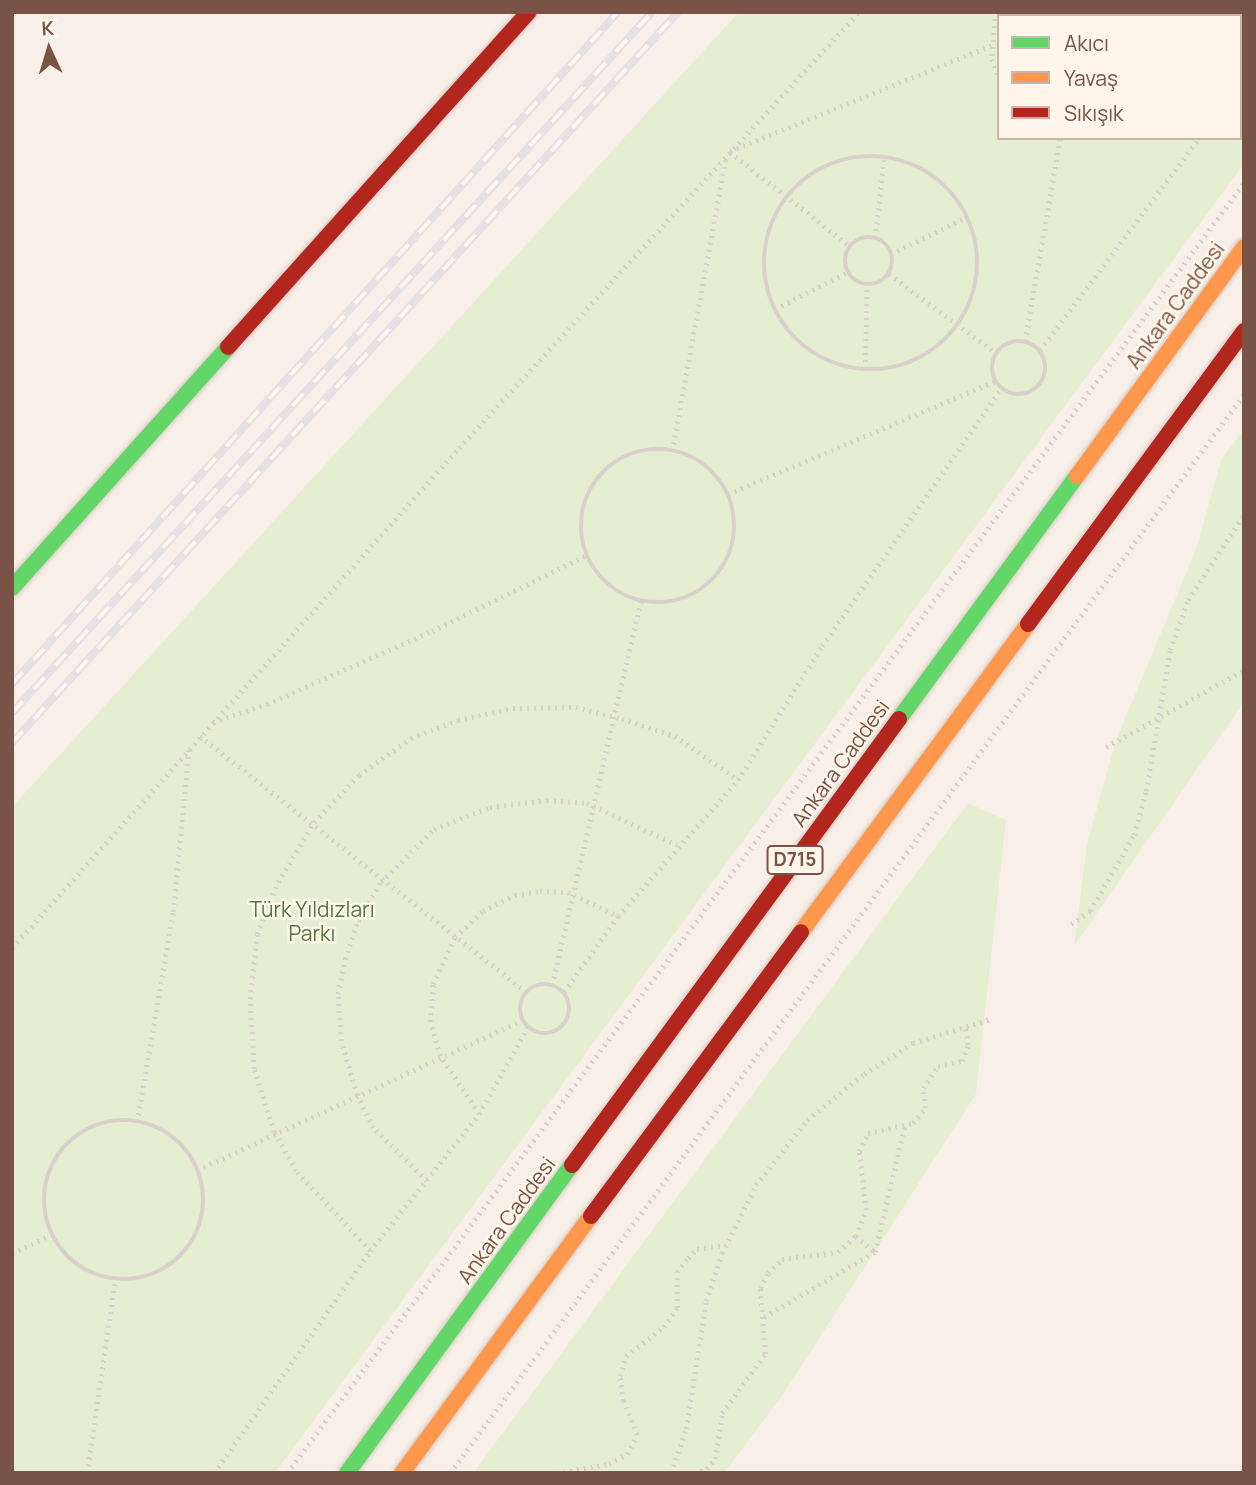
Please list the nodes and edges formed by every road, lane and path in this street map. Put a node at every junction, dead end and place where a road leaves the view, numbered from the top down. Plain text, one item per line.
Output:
1 (529, 12) edge
2 (859, 12) edge
3 (996, 12) edge
4 (993, 45) junction
5 (997, 72) edge
6 (1060, 140) edge
7 (1198, 140) edge
8 (727, 153) junction
9 (884, 158) junction
10 (1244, 183) edge
11 (786, 197) junction
12 (967, 217) junction
13 (875, 238) junction
14 (850, 246) junction
15 (1244, 247) edge
16 (891, 254) junction
17 (848, 272) junction
18 (889, 274) junction
19 (867, 284) junction
20 (775, 309) junction
21 (957, 325) junction
22 (1244, 331) edge
23 (1025, 341) junction
24 (1040, 350) junction
25 (996, 353) junction
26 (865, 369) junction
27 (995, 381) junction
28 (1001, 388) junction
29 (1244, 394) edge
30 (673, 451) junction
31 (727, 494) junction
32 (1244, 514) edge
33 (587, 555) junction
34 (12, 588) edge
35 (641, 601) junction
36 (1244, 670) edge
37 (612, 716) junction
38 (1157, 720) junction
39 (212, 722) junction
40 (200, 736) junction
41 (1106, 747) dead end
42 (189, 748) junction
43 (738, 780) junction
44 (591, 805) junction
45 (314, 822) junction
46 (677, 845) junction
47 (384, 879) junction
48 (572, 893) junction
49 (618, 916) junction
50 (1071, 924) dead end
51 (455, 937) junction
52 (12, 948) edge
53 (552, 985) junction
54 (526, 992) junction
55 (564, 992) junction
56 (990, 1019) dead end
57 (523, 1020) junction
58 (965, 1025) junction
59 (528, 1027) junction
60 (440, 1056) junction
61 (356, 1093) junction
62 (479, 1114) junction
63 (137, 1122) junction
64 (905, 1124) junction
65 (274, 1132) junction
66 (197, 1170) junction
67 (427, 1181) junction
68 (51, 1235) junction
69 (856, 1236) junction
70 (726, 1245) junction
71 (370, 1251) junction
72 (12, 1252) edge
73 (875, 1252) junction
74 (115, 1280) junction
75 (764, 1317) junction
76 (87, 1473) edge
77 (214, 1473) edge
78 (288, 1473) edge
79 (347, 1473) edge
80 (402, 1473) edge
81 (450, 1473) edge
82 (556, 1473) edge
83 (672, 1473) edge
84 (694, 1473) edge

1 - 34 main road
2 - 8 path
3 - 4 path
4 - 5 path
4 - 8 path
6 - 23 path
7 - 24 path
8 - 11 path
8 - 30 path
8 - 39 path
9 - 11 path
9 - 12 path
9 - 13 path
10 - 78 path
11 - 14 path
11 - 20 path
12 - 16 path
12 - 21 path
13 - 14 path
13 - 16 path
14 - 17 path
15 - 79 main road, Ankara Caddesi / D715
16 - 18 path
17 - 19 path
17 - 20 path
18 - 19 path
18 - 21 path
19 - 26 path
20 - 26 path
21 - 25 path
21 - 26 path
22 - 80 main road, D715
23 - 24 path
23 - 25 path
24 - 28 path
25 - 27 path
27 - 28 path
27 - 31 path
28 - 43 path
29 - 81 path
30 - 31 path
30 - 33 path
31 - 35 path
32 - 38 path
33 - 35 path
33 - 39 path
35 - 37 path
36 - 38 path
37 - 43 path
37 - 44 path
37 - 45 path
38 - 41 path
38 - 50 path
39 - 40 path
40 - 42 path
40 - 45 path
42 - 52 path
42 - 63 path
43 - 46 path
44 - 46 path
44 - 47 path
44 - 48 path
45 - 47 path
45 - 65 path
46 - 49 path
47 - 51 path
47 - 61 path
48 - 49 path
48 - 51 path
48 - 53 path
49 - 55 path
51 - 54 path
51 - 60 path
53 - 54 path
53 - 55 path
54 - 57 path
55 - 59 path
56 - 58 path
57 - 59 path
57 - 60 path
58 - 64 path
58 - 70 path
59 - 62 path
60 - 61 path
60 - 62 path
61 - 65 path
61 - 67 path
62 - 67 path
63 - 66 path
63 - 68 path
64 - 69 path
64 - 73 path
65 - 66 path
65 - 71 path
66 - 74 path
67 - 71 path
68 - 72 path
68 - 74 path
69 - 73 path
69 - 75 path
70 - 82 path
70 - 83 path
71 - 77 path
73 - 75 path
74 - 76 path
75 - 84 path

